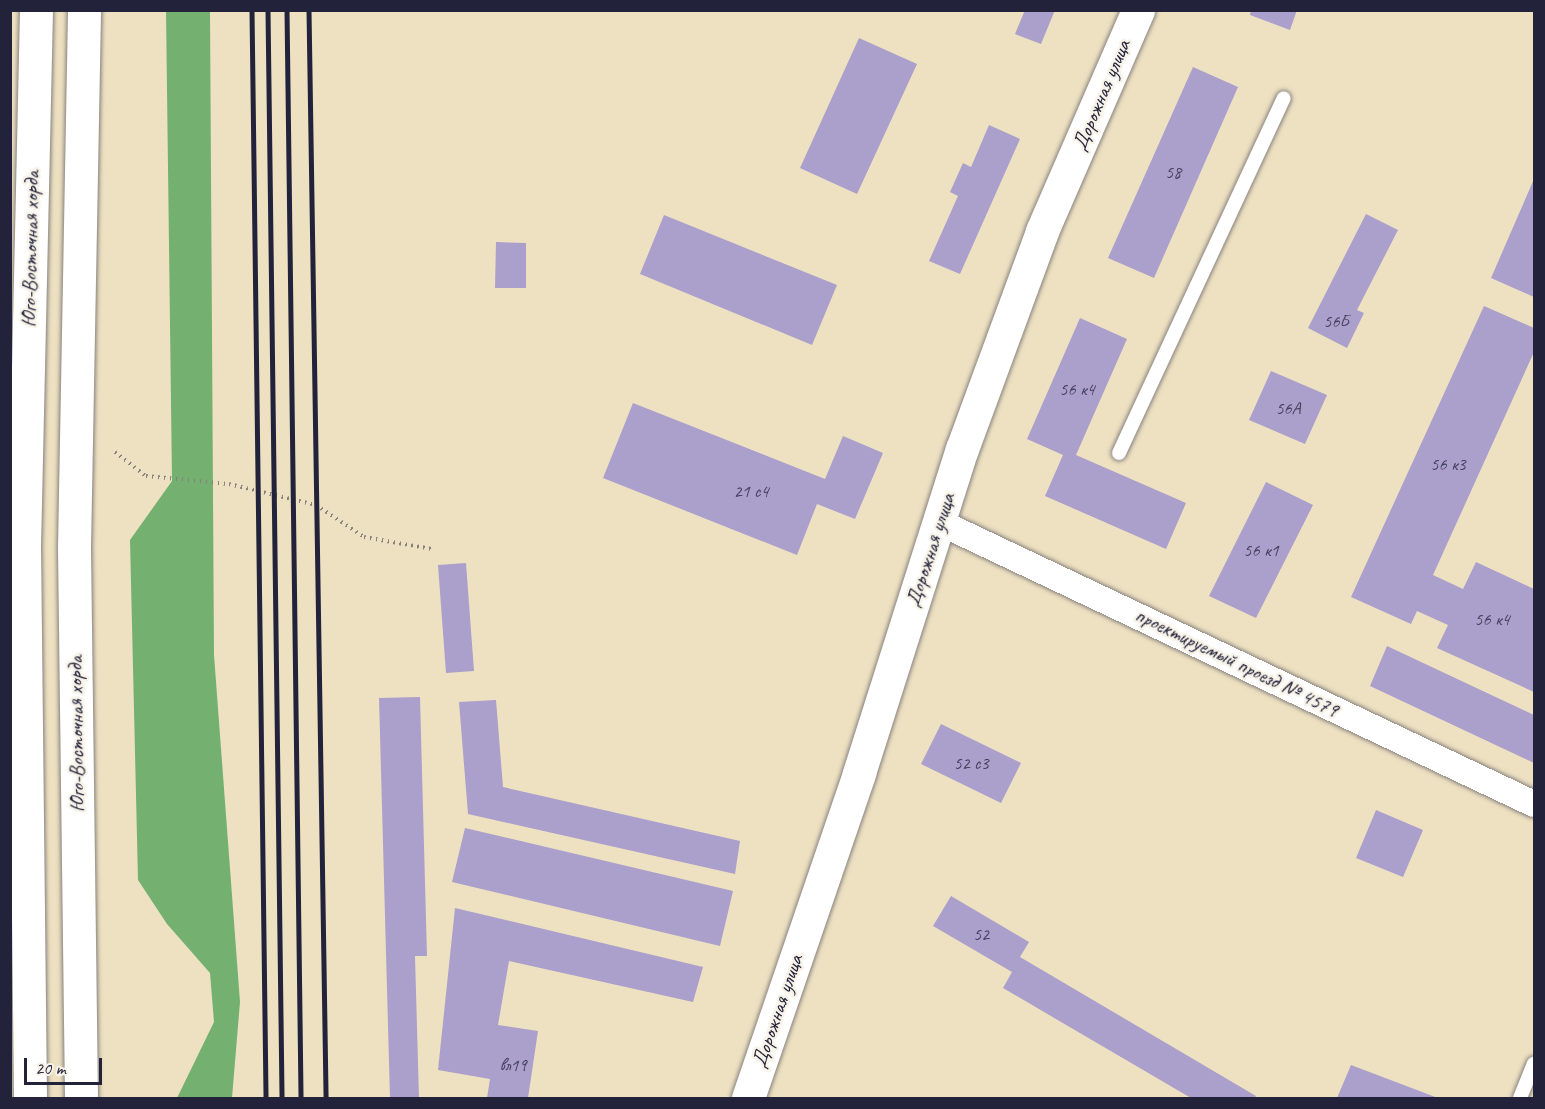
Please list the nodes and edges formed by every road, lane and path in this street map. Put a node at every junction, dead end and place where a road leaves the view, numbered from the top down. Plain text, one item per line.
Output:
1 (36, 10) edge
2 (84, 10) edge
3 (1138, 10) edge
4 (1284, 98) dead end
5 (115, 452) dead end
6 (1119, 453) dead end
7 (939, 522) junction
8 (432, 549) dead end
9 (1534, 804) edge
10 (1534, 1064) edge
11 (30, 1098) edge
12 (81, 1098) edge
13 (748, 1098) edge
14 (1520, 1098) edge

1 - 11 main road, Юго-Восточная хорда
2 - 12 main road, Юго-Восточная хорда
3 - 7 main road, Дорожная улица
4 - 6 lane
5 - 8 path
7 - 9 street, проектируемый проезд № 4579
7 - 13 main road, Дорожная улица
10 - 14 lane

